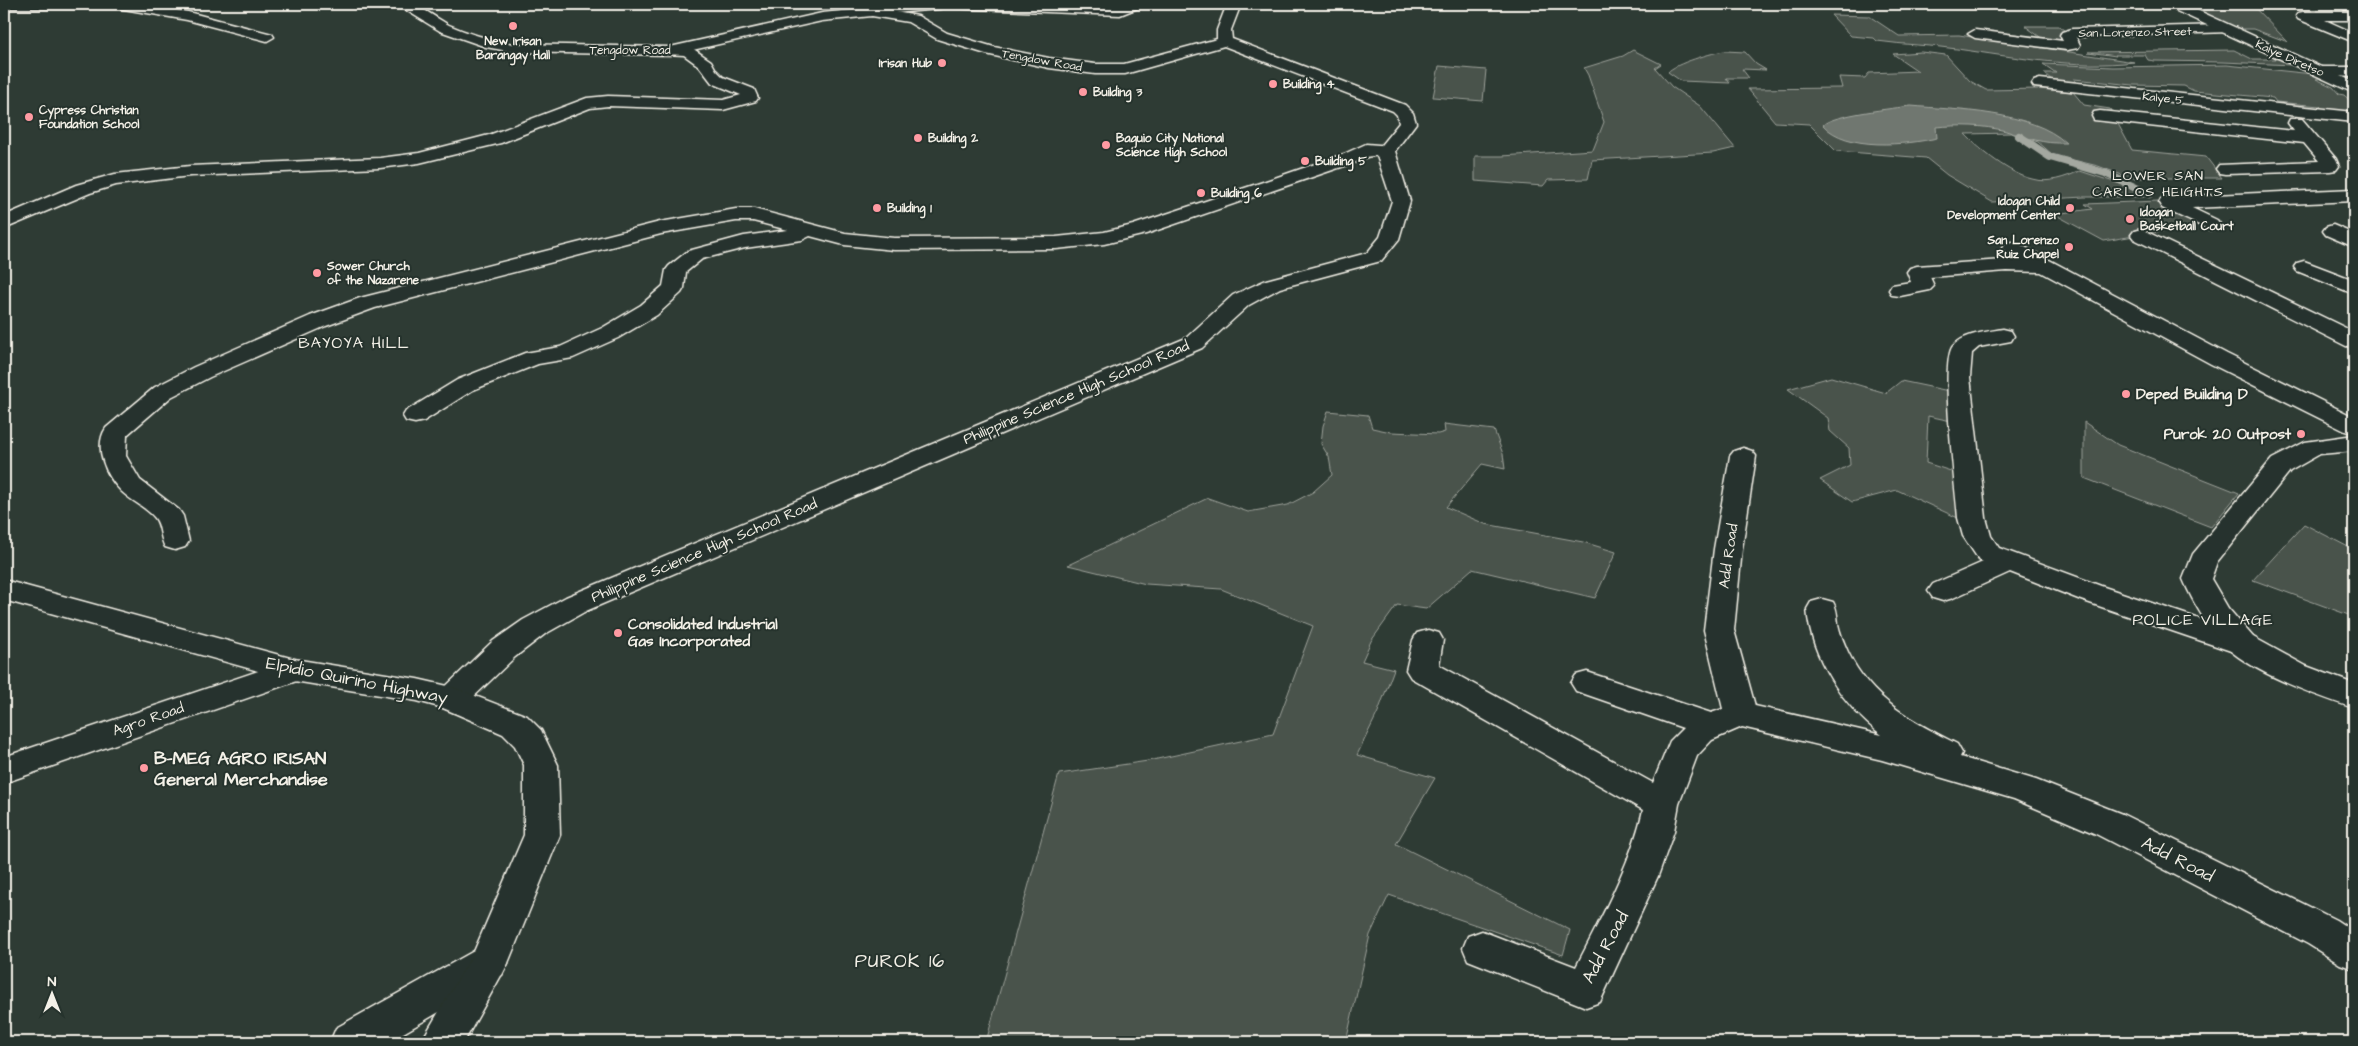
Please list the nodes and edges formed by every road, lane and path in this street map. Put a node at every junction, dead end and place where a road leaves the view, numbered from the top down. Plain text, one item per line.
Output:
1 (4, 4) edge
2 (403, 4) edge
3 (1135, 4) edge
4 (1234, 4) edge
5 (2173, 4) edge
6 (862, 12) junction
7 (2354, 16) edge
8 (2224, 29) junction
9 (1974, 34) dead end
10 (1225, 36) junction
11 (267, 37) dead end
12 (2354, 38) edge
13 (670, 51) junction
14 (2322, 72) junction
15 (2354, 72) edge
16 (2040, 84) dead end
17 (2354, 88) edge
18 (2286, 111) junction
19 (2100, 116) dead end
20 (2354, 117) edge
21 (2308, 138) junction
22 (1386, 150) junction
23 (2224, 169) dead end
24 (2354, 195) edge
25 (4, 223) edge
26 (2210, 224) dead end
27 (2333, 231) dead end
28 (818, 233) junction
29 (2141, 235) dead end
30 (2354, 240) edge
31 (2012, 248) dead end
32 (2041, 266) junction
33 (2304, 267) dead end
34 (2354, 288) edge
35 (1900, 290) dead end
36 (2003, 336) dead end
37 (2354, 340) edge
38 (415, 416) dead end
39 (2354, 426) edge
40 (2354, 444) edge
41 (1743, 456) dead end
42 (175, 541) dead end
43 (2008, 562) junction
44 (4, 590) edge
45 (1943, 591) dead end
46 (1822, 609) dead end
47 (1428, 640) dead end
48 (2242, 644) junction
49 (294, 670) junction
50 (1587, 683) dead end
51 (2354, 696) edge
52 (452, 699) junction
53 (1726, 720) junction
54 (4, 770) edge
55 (1995, 779) junction
56 (1662, 804) junction
57 (1482, 948) dead end
58 (2354, 952) edge
59 (488, 962) junction
60 (351, 1042) edge
61 (442, 1042) edge

1 - 11 main road
2 - 13 main road, Tengdow Road
3 - 6 main road, Tengdow Road
4 - 10 main road
5 - 8 main road, Kalye Diretso
6 - 10 main road, Tengdow Road
6 - 13 main road, Tengdow Road
7 - 12 main road
8 - 9 main road, San Lorenzo Street
8 - 14 main road, Kalye Diretso
10 - 22 main road
13 - 25 main road
14 - 15 main road
14 - 17 main road, Kalye Diretso
16 - 18 main road, Kalye 5
18 - 20 main road, Kalye 5
18 - 21 main road
19 - 21 main road, Kalye 5
21 - 23 main road
22 - 28 main road
22 - 52 main road, Philippine Science High School Road
24 - 26 main road
27 - 30 main road
28 - 38 main road
28 - 42 main road
29 - 37 main road
31 - 32 main road
32 - 35 main road
32 - 39 main road
33 - 34 main road
36 - 43 main road
40 - 48 main road
41 - 53 main road, Add Road
43 - 45 main road
43 - 48 main road
44 - 49 main road, Elpidio Quirino Highway
46 - 55 main road, Add Road
47 - 56 main road
48 - 51 main road
49 - 52 main road, Elpidio Quirino Highway
49 - 54 main road, Agro Road
50 - 53 main road, Add Road
52 - 59 main road, Elpidio Quirino Highway
53 - 55 main road, Add Road
53 - 56 main road, Add Road
55 - 58 main road, Add Road
56 - 57 main road, Add Road
59 - 60 main road
59 - 61 main road, Elpidio Quirino Highway

